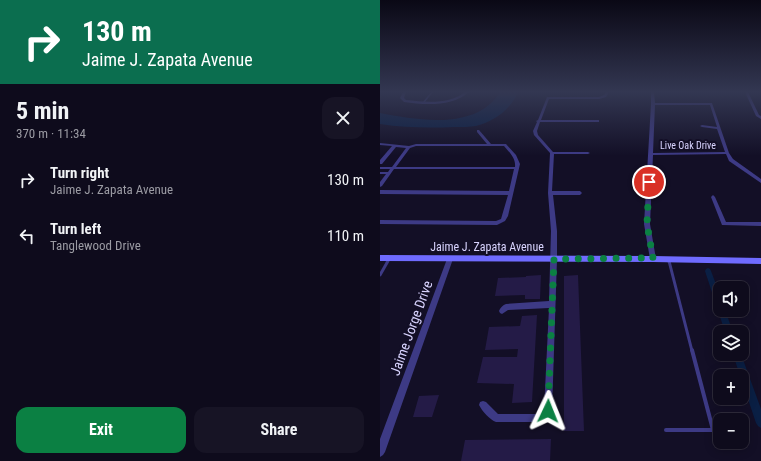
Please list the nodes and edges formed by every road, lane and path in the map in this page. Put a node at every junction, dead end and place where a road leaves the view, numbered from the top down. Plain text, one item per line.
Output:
1 (541, 114) edge
2 (652, 114) edge
3 (714, 114) edge
4 (538, 121) junction
5 (598, 121) dead end
6 (702, 126) dead end
7 (719, 128) junction
8 (478, 131) dead end
9 (380, 144) edge
10 (490, 145) junction
11 (394, 147) junction
12 (408, 147) junction
13 (552, 153) junction
14 (588, 153) dead end
15 (650, 154) junction
16 (727, 154) junction
17 (380, 163) edge
18 (380, 168) edge
19 (393, 168) junction
20 (517, 168) junction
21 (380, 173) edge
22 (389, 174) junction
23 (761, 180) edge
24 (380, 185) edge
25 (380, 192) edge
26 (511, 193) junction
27 (550, 193) junction
28 (580, 193) dead end
29 (713, 197) dead end
30 (380, 222) edge
31 (761, 224) edge
32 (380, 258) edge
33 (389, 258) junction
34 (653, 258) junction
35 (450, 259) junction
36 (554, 259) junction
37 (668, 259) junction
38 (761, 261) edge
39 (380, 275) edge
40 (552, 304) junction
41 (502, 311) dead end
42 (483, 405) dead end
43 (666, 430) dead end
44 (713, 430) joint
45 (380, 452) edge

1 - 4 street
2 - 15 street
3 - 7 street
4 - 5 street
4 - 13 street
6 - 7 street
7 - 16 street
8 - 10 street
9 - 11 street
10 - 12 street
10 - 20 street
11 - 12 street
11 - 17 street
12 - 19 street
13 - 14 street
13 - 27 street
15 - 16 street, Live Oak Drive
15 - 34 street
16 - 23 street
18 - 19 street
19 - 20 street
19 - 22 street
20 - 26 street
21 - 22 street
22 - 24 street
25 - 26 street
26 - 30 street
27 - 28 street
27 - 36 street
29 - 31 street
32 - 33 street, Jaime J. Zapata Avenue
33 - 35 street, Jaime J. Zapata Avenue
33 - 39 lane
34 - 36 street, Jaime J. Zapata Avenue
34 - 37 street, Jaime J. Zapata Avenue
35 - 36 street, Jaime J. Zapata Avenue
35 - 45 street, Jaime Jorge Drive
36 - 40 street
37 - 38 street, Jaime J. Zapata Avenue
37 - 44 lane
40 - 41 street
40 - 42 street
43 - 44 lane

